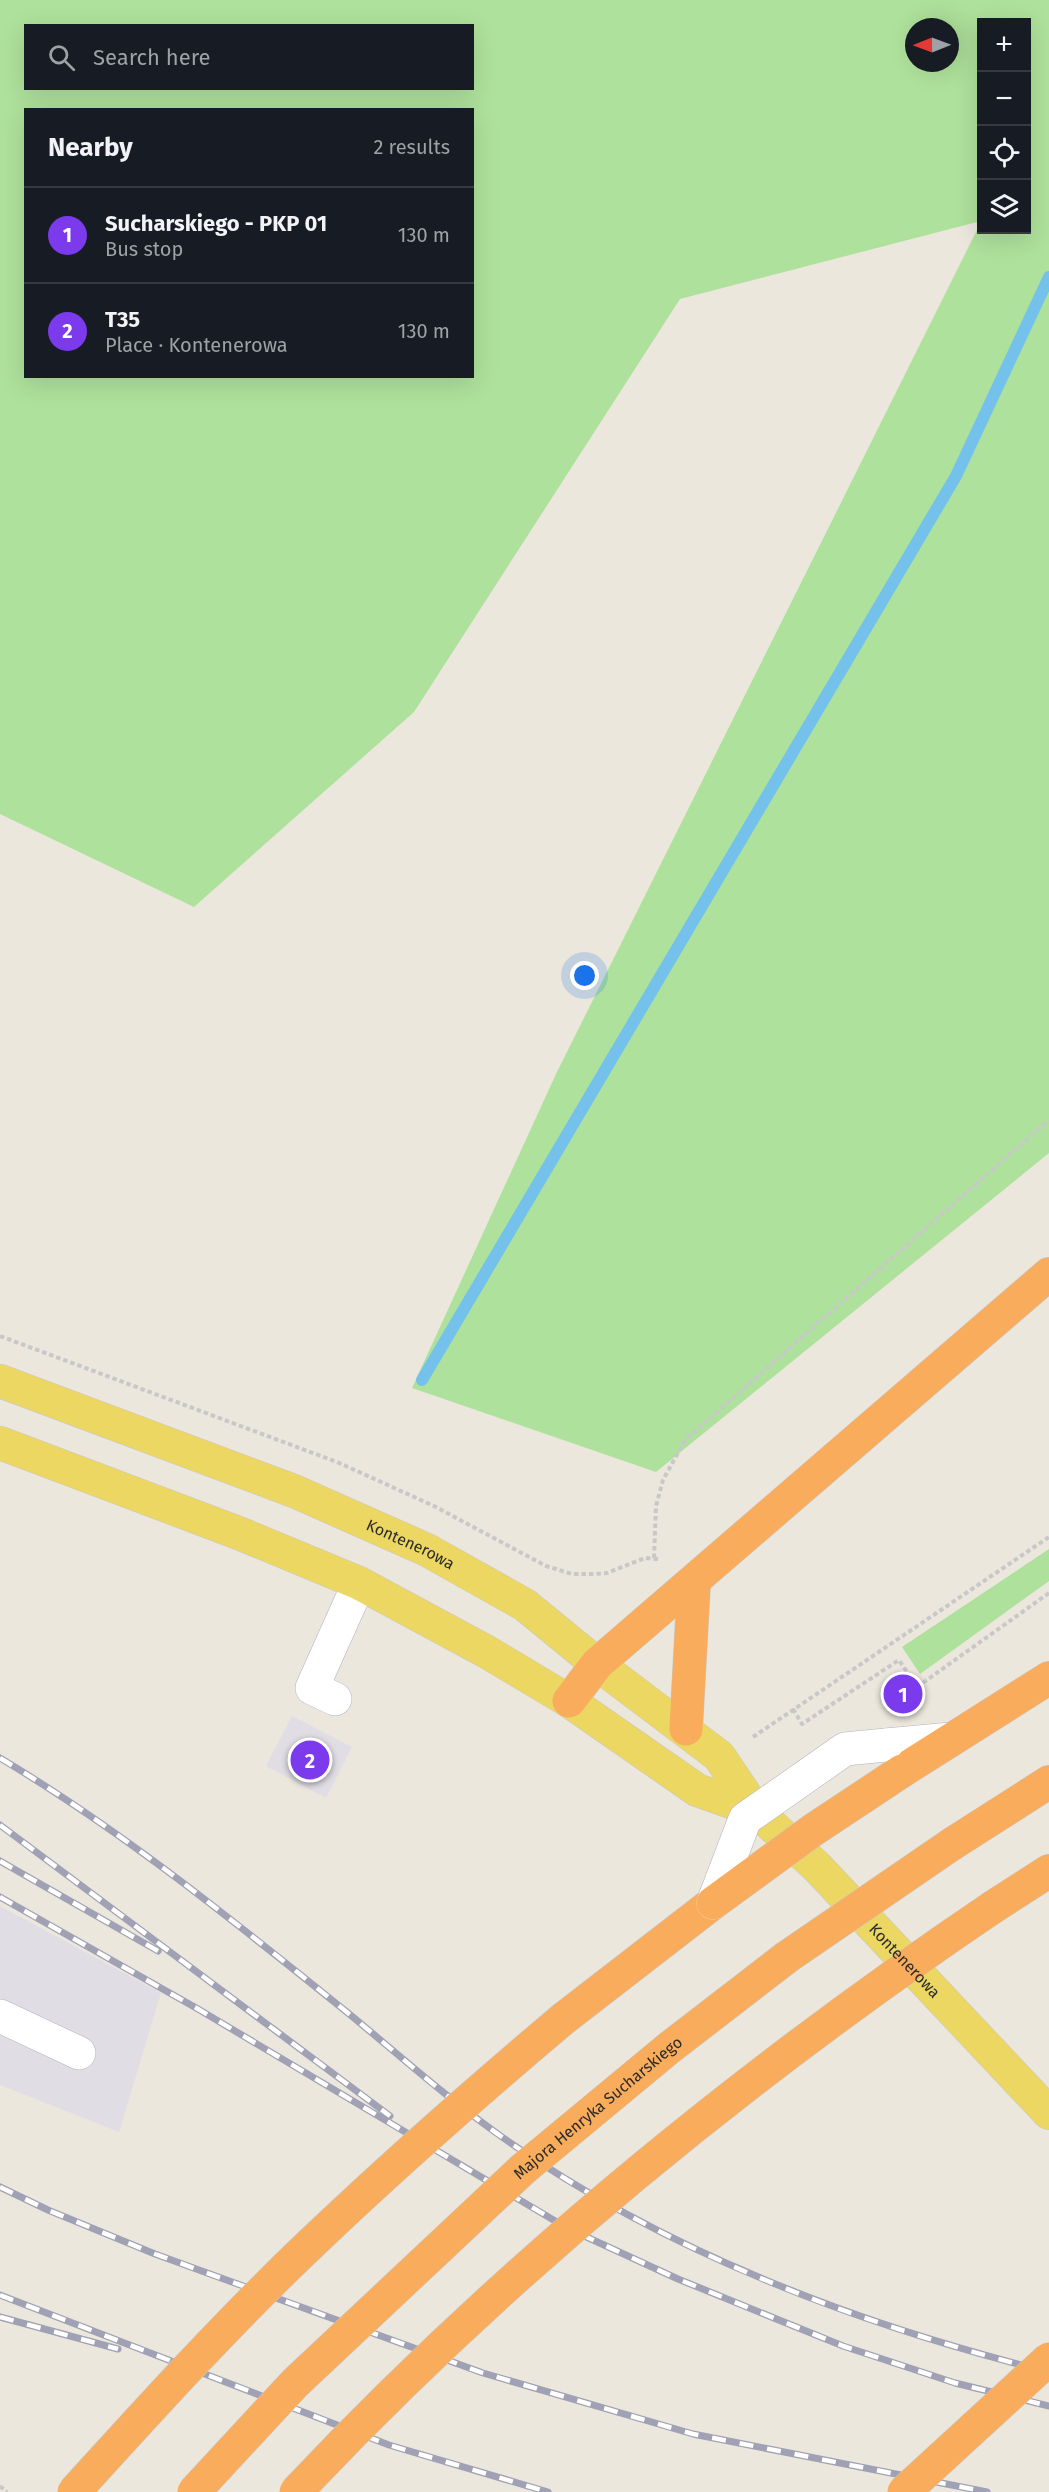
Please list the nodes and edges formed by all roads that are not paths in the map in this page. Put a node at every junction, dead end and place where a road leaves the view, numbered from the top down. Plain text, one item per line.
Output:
1 (1049, 1274) edge
2 (0, 1381) edge
3 (0, 1443) edge
4 (694, 1583) junction
5 (359, 1584) junction
6 (597, 1664) junction
7 (1049, 1678) edge
8 (335, 1699) dead end
9 (569, 1701) junction
10 (686, 1729) junction
11 (894, 1758) junction
12 (1049, 1782) edge
13 (756, 1811) junction
14 (1049, 1871) edge
15 (713, 1903) junction
16 (0, 2016) edge
17 (79, 2053) dead end
18 (1049, 2113) edge
19 (1049, 2359) edge
20 (74, 2492) edge
21 (194, 2492) edge
22 (296, 2492) edge
23 (904, 2492) edge

1 - 4 highway
2 - 6 main road, Kontenerowa
3 - 5 main road, Kontenerowa
4 - 6 highway
4 - 10 highway
5 - 8 lane
5 - 9 main road, Kontenerowa
6 - 9 highway
6 - 10 main road, Kontenerowa
7 - 11 highway
9 - 13 main road, Kontenerowa
10 - 13 main road, Kontenerowa
11 - 15 highway, bridge
11 - 15 lane, bridge
12 - 21 highway, Majora Henryka Sucharskiego, bridge
13 - 18 main road, Kontenerowa
14 - 22 highway, bridge
15 - 20 highway, bridge
16 - 17 lane
19 - 23 highway, bridge

